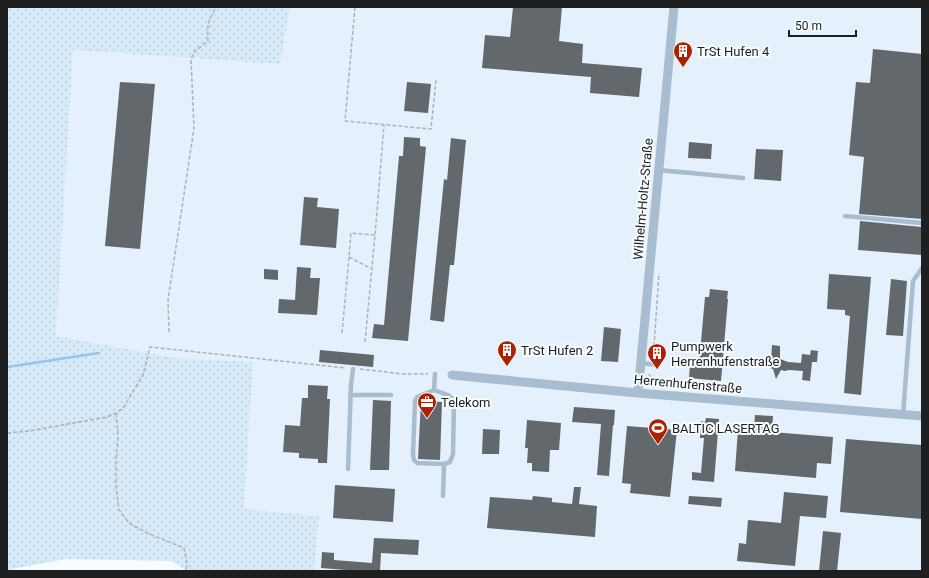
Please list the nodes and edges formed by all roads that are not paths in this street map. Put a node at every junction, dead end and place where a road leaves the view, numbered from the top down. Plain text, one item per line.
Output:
1 (674, 7) edge
2 (659, 170) junction
3 (743, 178) dead end
4 (845, 216) dead end
5 (922, 223) edge
6 (922, 268) edge
7 (641, 363) junction
8 (658, 365) dead end
9 (353, 369) road end
10 (435, 374) road end
11 (452, 375) dead end
12 (434, 390) junction
13 (638, 392) junction
14 (350, 395) junction
15 (391, 395) dead end
16 (903, 415) junction
17 (922, 416) edge
18 (444, 464) junction
19 (348, 469) dead end
20 (443, 496) dead end

1 - 2 street, Wilhelm-Holtz-Straße
2 - 3 lane
2 - 7 street, Wilhelm-Holtz-Straße
4 - 5 lane
6 - 16 lane
7 - 8 lane
7 - 13 street, Wilhelm-Holtz-Straße
9 - 14 lane
10 - 12 lane
11 - 13 street, Herrenhufenstraße
12 - 18 lane
12 - 18 lane
13 - 16 street, Herrenhufenstraße
14 - 15 lane
14 - 19 lane
16 - 17 street, Herrenhufenstraße
18 - 20 lane

